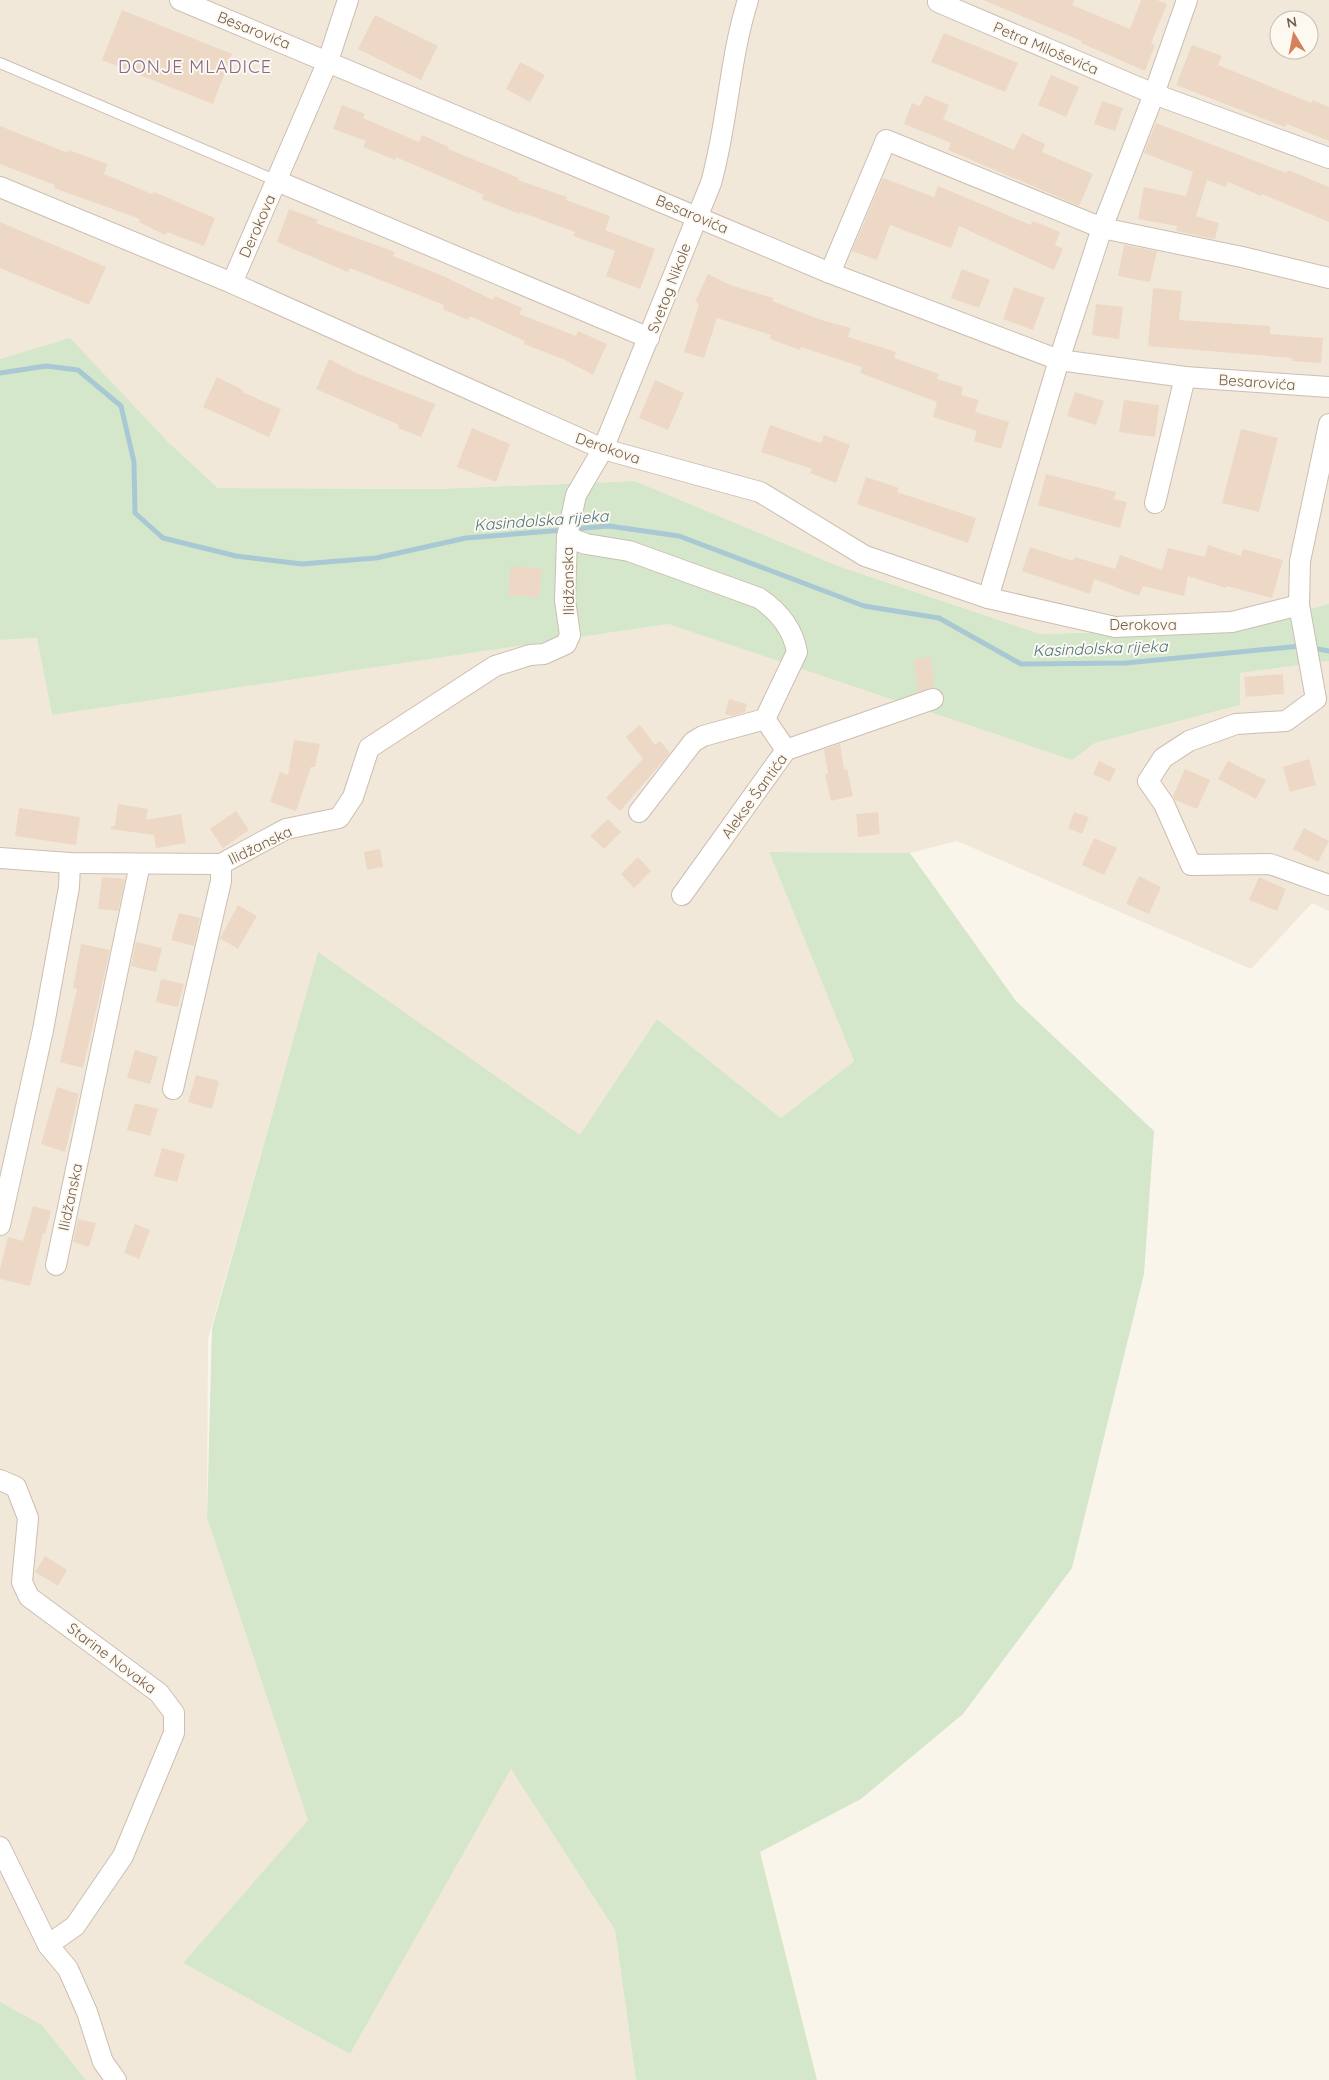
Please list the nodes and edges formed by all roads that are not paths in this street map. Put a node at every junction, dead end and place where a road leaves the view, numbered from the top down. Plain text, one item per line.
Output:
1 (180, 0) edge
2 (348, 0) edge
3 (748, 0) edge
4 (1187, 0) edge
5 (938, 2) dead end
6 (328, 61) junction
7 (0, 63) edge
8 (1154, 94) junction
9 (1329, 158) edge
10 (277, 181) junction
11 (0, 187) edge
12 (696, 215) junction
13 (1102, 228) junction
14 (830, 273) junction
15 (1329, 278) edge
16 (232, 283) junction
17 (649, 338) junction
18 (1059, 360) junction
19 (1185, 377) junction
20 (1329, 387) edge
21 (1329, 424) edge
22 (603, 449) junction
23 (1154, 503) dead end
24 (567, 537) junction
25 (988, 598) junction
26 (1300, 605) junction
27 (933, 700) dead end
28 (764, 719) junction
29 (786, 750) junction
30 (639, 812) dead end
31 (0, 858) edge
32 (70, 863) junction
33 (140, 864) junction
34 (221, 864) junction
35 (1329, 885) edge
36 (682, 895) dead end
37 (173, 1089) dead end
38 (0, 1225) edge
39 (56, 1265) dead end
40 (0, 1480) edge
41 (0, 1847) edge
42 (48, 1945) junction
43 (116, 2080) edge

1 - 6 street, Besarovića
2 - 6 street
3 - 12 street, Svetog Nikole
4 - 8 street
5 - 8 street, Petra Miloševića
6 - 10 street
6 - 12 street, Besarovića
7 - 10 lane
8 - 9 street, Petra Miloševića
8 - 13 street
10 - 16 street, Derokova
10 - 17 street, Derokova
11 - 16 street, Derokova
12 - 14 street, Besarovića
12 - 17 street, Svetog Nikole
13 - 14 street
13 - 15 street
13 - 18 street
14 - 18 street, Besarovića
16 - 22 street, Derokova
17 - 22 street, Svetog Nikole
18 - 19 street, Besarovića
18 - 25 street
19 - 20 street, Besarovića
19 - 23 street
21 - 26 street
22 - 24 street, Svetog Nikole
22 - 25 street, Derokova
24 - 28 street, Ilidžanska
24 - 34 street, Ilidžanska
25 - 26 street, Derokova
26 - 35 street
27 - 29 street, Alekse Šantića
28 - 29 street
28 - 30 street
29 - 36 street, Alekse Šantića
31 - 32 street, Ilidžanska
32 - 33 street, Ilidžanska
32 - 38 street
33 - 34 street, Ilidžanska
33 - 39 street, Ilidžanska
34 - 37 street, Ilidžanska
40 - 42 street, Starine Novaka
41 - 42 street
42 - 43 street

